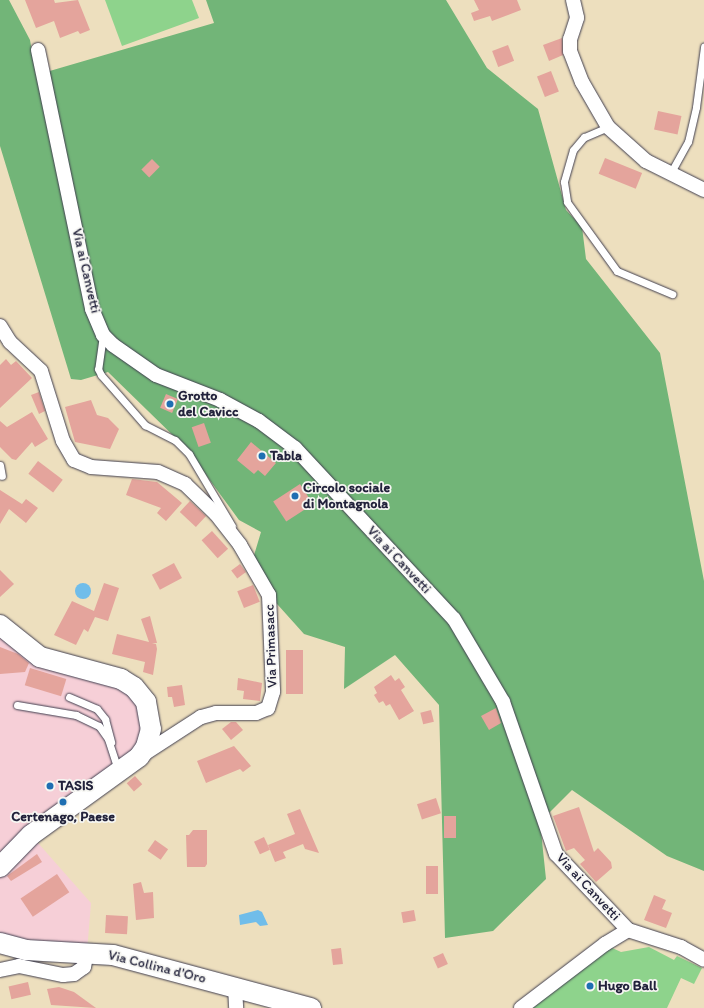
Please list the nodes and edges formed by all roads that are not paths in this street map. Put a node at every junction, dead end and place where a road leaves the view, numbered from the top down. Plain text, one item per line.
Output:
1 (573, 0) edge
2 (704, 46) edge
3 (38, 50) dead end
4 (608, 128) junction
5 (670, 174) junction
6 (702, 190) edge
7 (672, 294) dead end
8 (0, 326) edge
9 (103, 335) junction
10 (0, 465) edge
11 (2, 476) dead end
12 (240, 545) junction
13 (0, 625) edge
14 (69, 697) dead end
15 (17, 705) dead end
16 (111, 749) junction
17 (139, 757) junction
18 (119, 774) junction
19 (0, 867) edge
20 (628, 930) junction
21 (0, 943) edge
22 (87, 952) junction
23 (704, 960) edge
24 (0, 970) edge
25 (236, 986) junction
26 (236, 1008) edge
27 (310, 1008) edge
28 (521, 1008) edge

1 - 4 street
2 - 5 lane
3 - 9 street, Via ai Canvetti
4 - 5 street
4 - 7 lane
5 - 6 street
8 - 12 street, Via Primasacc
9 - 12 lane, Via Primasacc
9 - 20 street, Via ai Canvetti
10 - 11 lane
12 - 17 street, Via Primasacc
13 - 17 street
14 - 16 lane
15 - 16 lane
16 - 18 lane
17 - 18 street
18 - 19 street
20 - 23 street
20 - 28 street, Via ai Canvetti
21 - 22 street, Via Collina d'Oro
22 - 24 street
22 - 25 street, Via Collina d'Oro
25 - 26 street
25 - 27 street, Via Collina d'Oro

